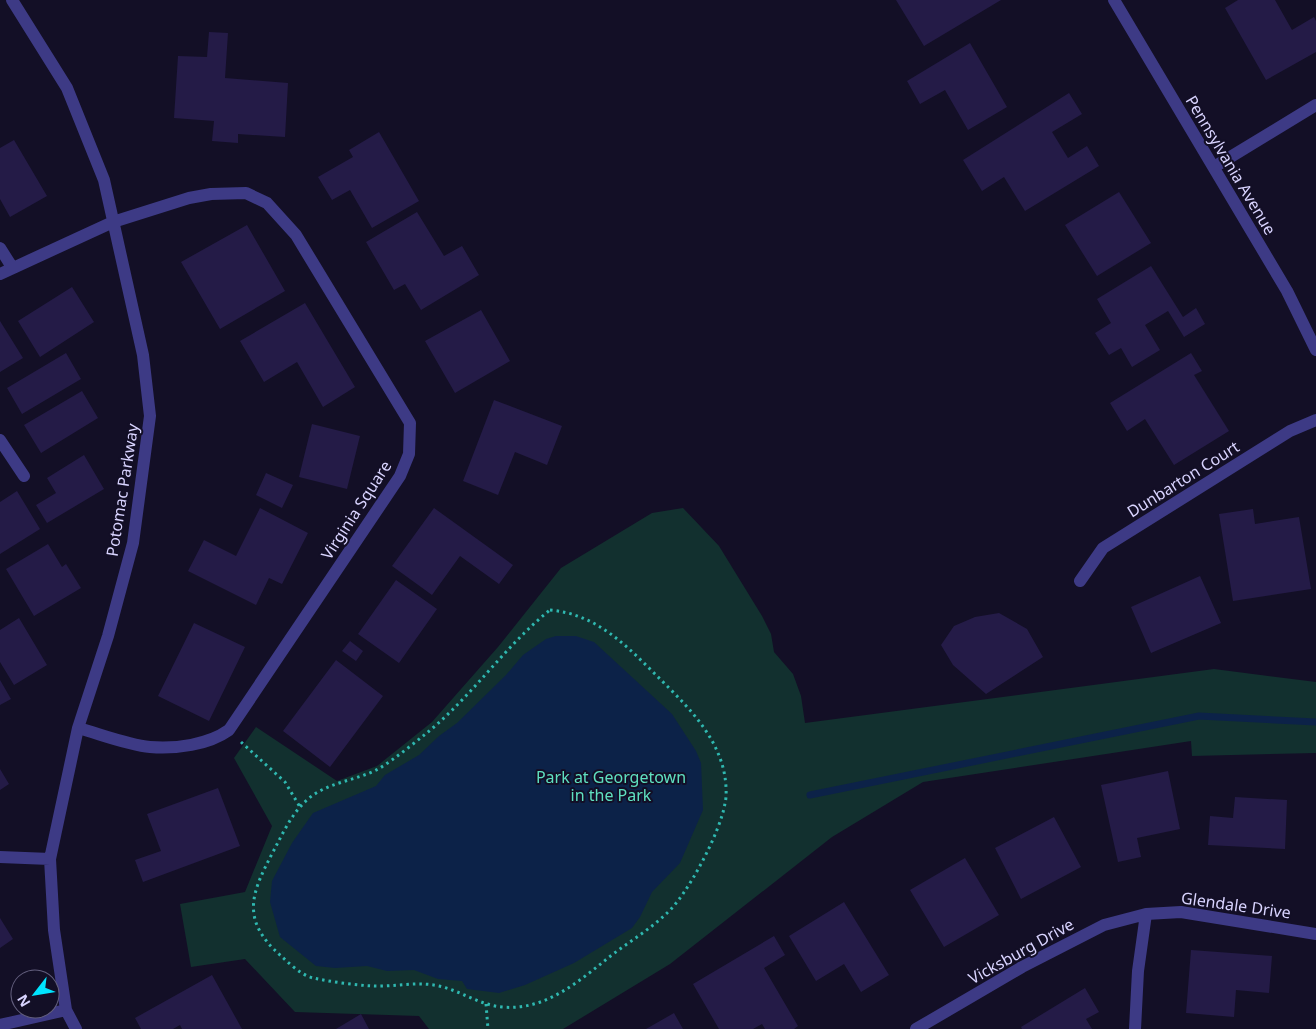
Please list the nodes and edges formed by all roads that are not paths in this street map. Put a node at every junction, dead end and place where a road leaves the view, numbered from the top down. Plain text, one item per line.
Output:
1 (12, 0) edge
2 (1114, 0) edge
3 (1316, 105) edge
4 (1214, 167) junction
5 (113, 222) junction
6 (0, 248) edge
7 (12, 267) junction
8 (0, 274) edge
9 (1316, 350) edge
10 (1316, 420) edge
11 (0, 440) edge
12 (24, 476) dead end
13 (1080, 581) dead end
14 (78, 728) junction
15 (0, 857) edge
16 (50, 859) junction
17 (1146, 914) junction
18 (1316, 934) edge
19 (66, 1010) junction
20 (0, 1024) edge
21 (76, 1029) edge
22 (916, 1029) edge
23 (1135, 1029) edge

1 - 5 street, Potomac Parkway
2 - 4 street, Pennsylvania Avenue
3 - 4 street
4 - 9 street, Pennsylvania Avenue
5 - 7 street, Virginia Square
5 - 14 street, Potomac Parkway
5 - 14 street, Virginia Square
6 - 7 street
7 - 8 street, Virginia Square
10 - 13 street, Dunbarton Court
11 - 12 street
14 - 16 street, Potomac Parkway
15 - 16 street
16 - 19 street, Potomac Parkway
17 - 18 street, Glendale Drive
17 - 22 street, Vicksburg Drive
17 - 23 street
19 - 20 street
19 - 21 street, Potomac Parkway

